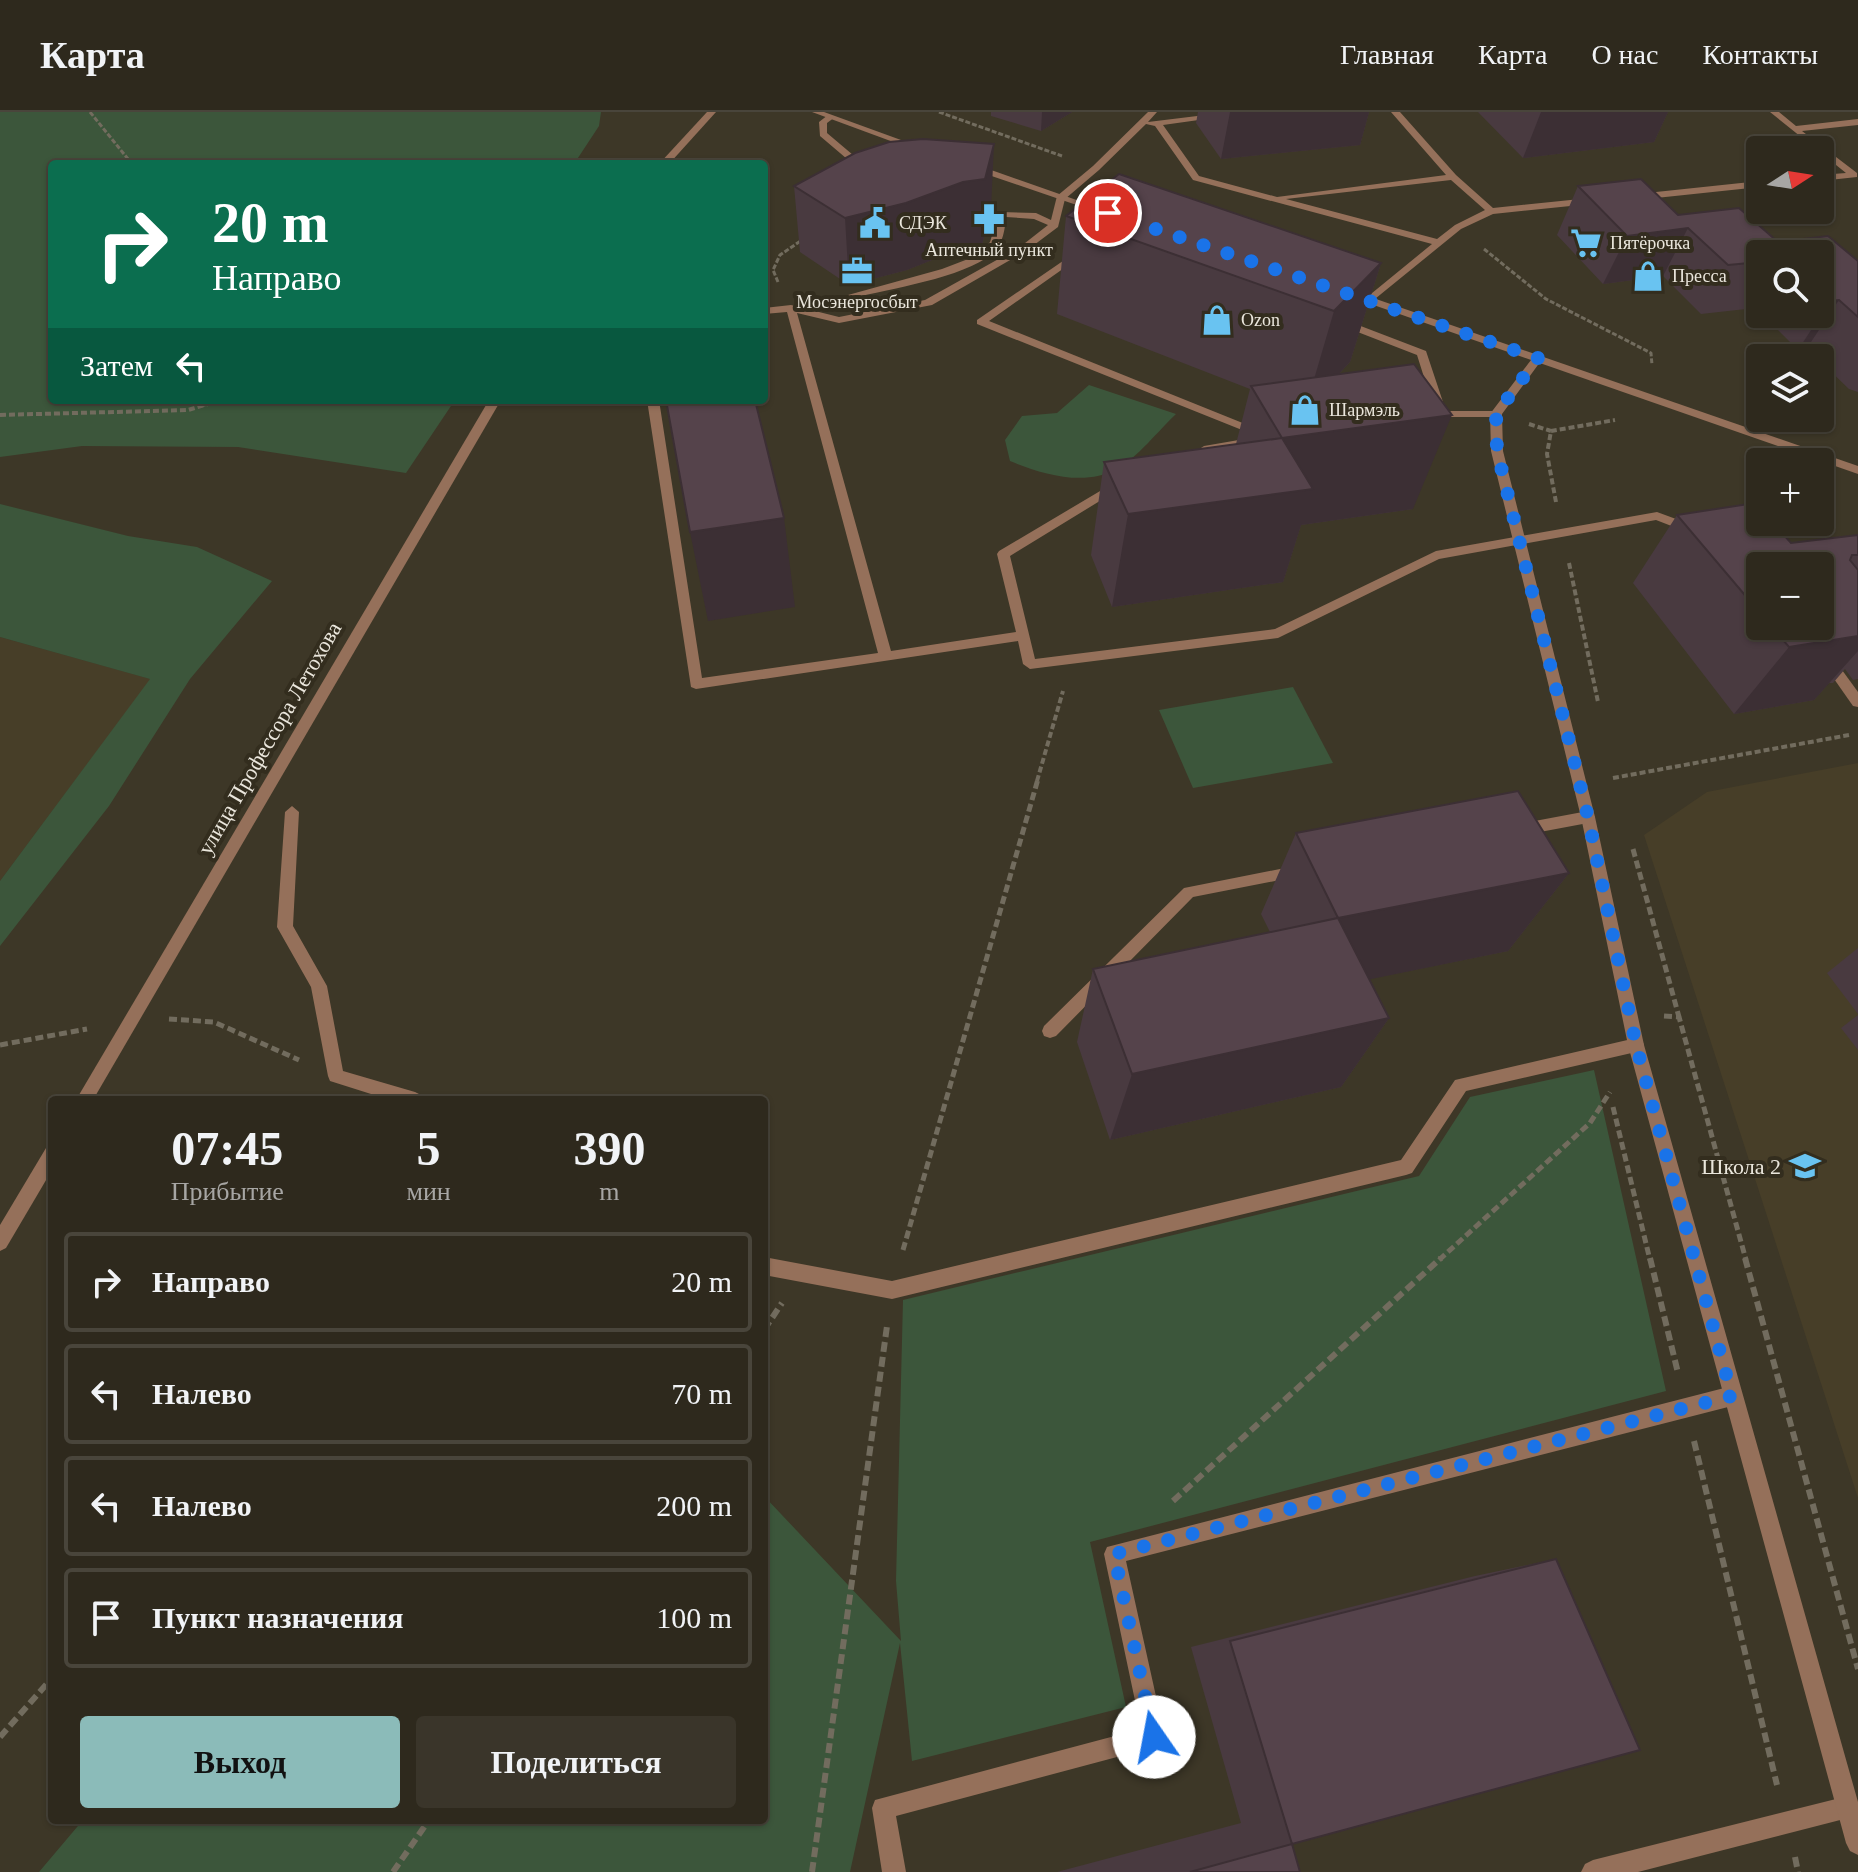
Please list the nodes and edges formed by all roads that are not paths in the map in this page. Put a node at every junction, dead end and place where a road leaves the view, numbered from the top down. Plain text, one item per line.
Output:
1 (712, 112) edge
2 (816, 112) edge
3 (1153, 112) edge
4 (1240, 112) edge
5 (1252, 112) edge
6 (1395, 112) edge
7 (1774, 112) edge
8 (831, 117) junction
9 (1858, 122) edge
10 (1141, 124) junction
11 (1158, 124) junction
12 (1794, 129) junction
13 (936, 154) edge
14 (668, 160) edge
15 (964, 164) edge
16 (866, 170) edge
17 (1856, 175) edge
18 (1453, 177) junction
19 (1834, 177) edge
20 (1746, 185) edge
21 (1060, 198) junction
22 (1272, 198) junction
23 (1618, 199) edge
24 (1602, 200) edge
25 (1491, 211) junction
26 (1111, 214) edge
27 (1055, 225) junction
28 (1439, 243) junction
29 (1092, 245) edge
30 (1341, 290) edge
31 (853, 295) dead end
32 (1370, 300) junction
33 (791, 308) junction
34 (768, 311) edge
35 (1333, 319) edge
36 (1538, 358) junction
37 (493, 404) edge
38 (654, 404) edge
39 (1442, 414) junction
40 (1496, 414) junction
41 (1411, 418) edge
42 (1193, 452) edge
43 (1858, 470) edge
44 (1136, 474) edge
45 (1710, 536) edge
46 (1519, 540) junction
47 (1023, 636) junction
48 (1813, 640) edge
49 (886, 657) junction
50 (1858, 702) edge
51 (292, 812) dead end
52 (1588, 817) junction
53 (1496, 834) edge
54 (1312, 869) edge
55 (1050, 1031) dead end
56 (1636, 1045) junction
57 (86, 1096) edge
58 (402, 1096) edge
59 (48, 1161) edge
60 (0, 1242) edge
61 (768, 1267) edge
62 (1732, 1396) junction
63 (1848, 1807) junction
64 (1858, 1843) edge
65 (894, 1872) edge
66 (1593, 1872) edge

1 - 14 street
2 - 8 street
3 - 10 street
4 - 5 street
4 - 11 street
6 - 18 street
7 - 12 street
8 - 13 street
8 - 16 street
9 - 12 street
10 - 11 street
10 - 21 street
11 - 22 street
12 - 17 street
15 - 21 street
17 - 19 street
18 - 22 street
18 - 25 street
20 - 23 street
21 - 26 street
21 - 27 street
22 - 28 street
24 - 25 street
25 - 28 street
27 - 31 street
27 - 33 street
28 - 32 street
29 - 42 street
30 - 32 street
32 - 36 street
33 - 34 street
33 - 49 street
35 - 39 street
36 - 40 street
36 - 43 street
37 - 57 street, улица Профессора Летохова
38 - 49 street
39 - 40 street
39 - 41 street
40 - 46 street
44 - 47 street
45 - 46 street
46 - 47 street
46 - 52 street
47 - 49 street
48 - 50 street
51 - 58 street
52 - 53 street
52 - 56 street
54 - 55 street
56 - 61 street
56 - 62 street
59 - 60 street
62 - 63 street
62 - 65 street
63 - 64 street
63 - 66 street

